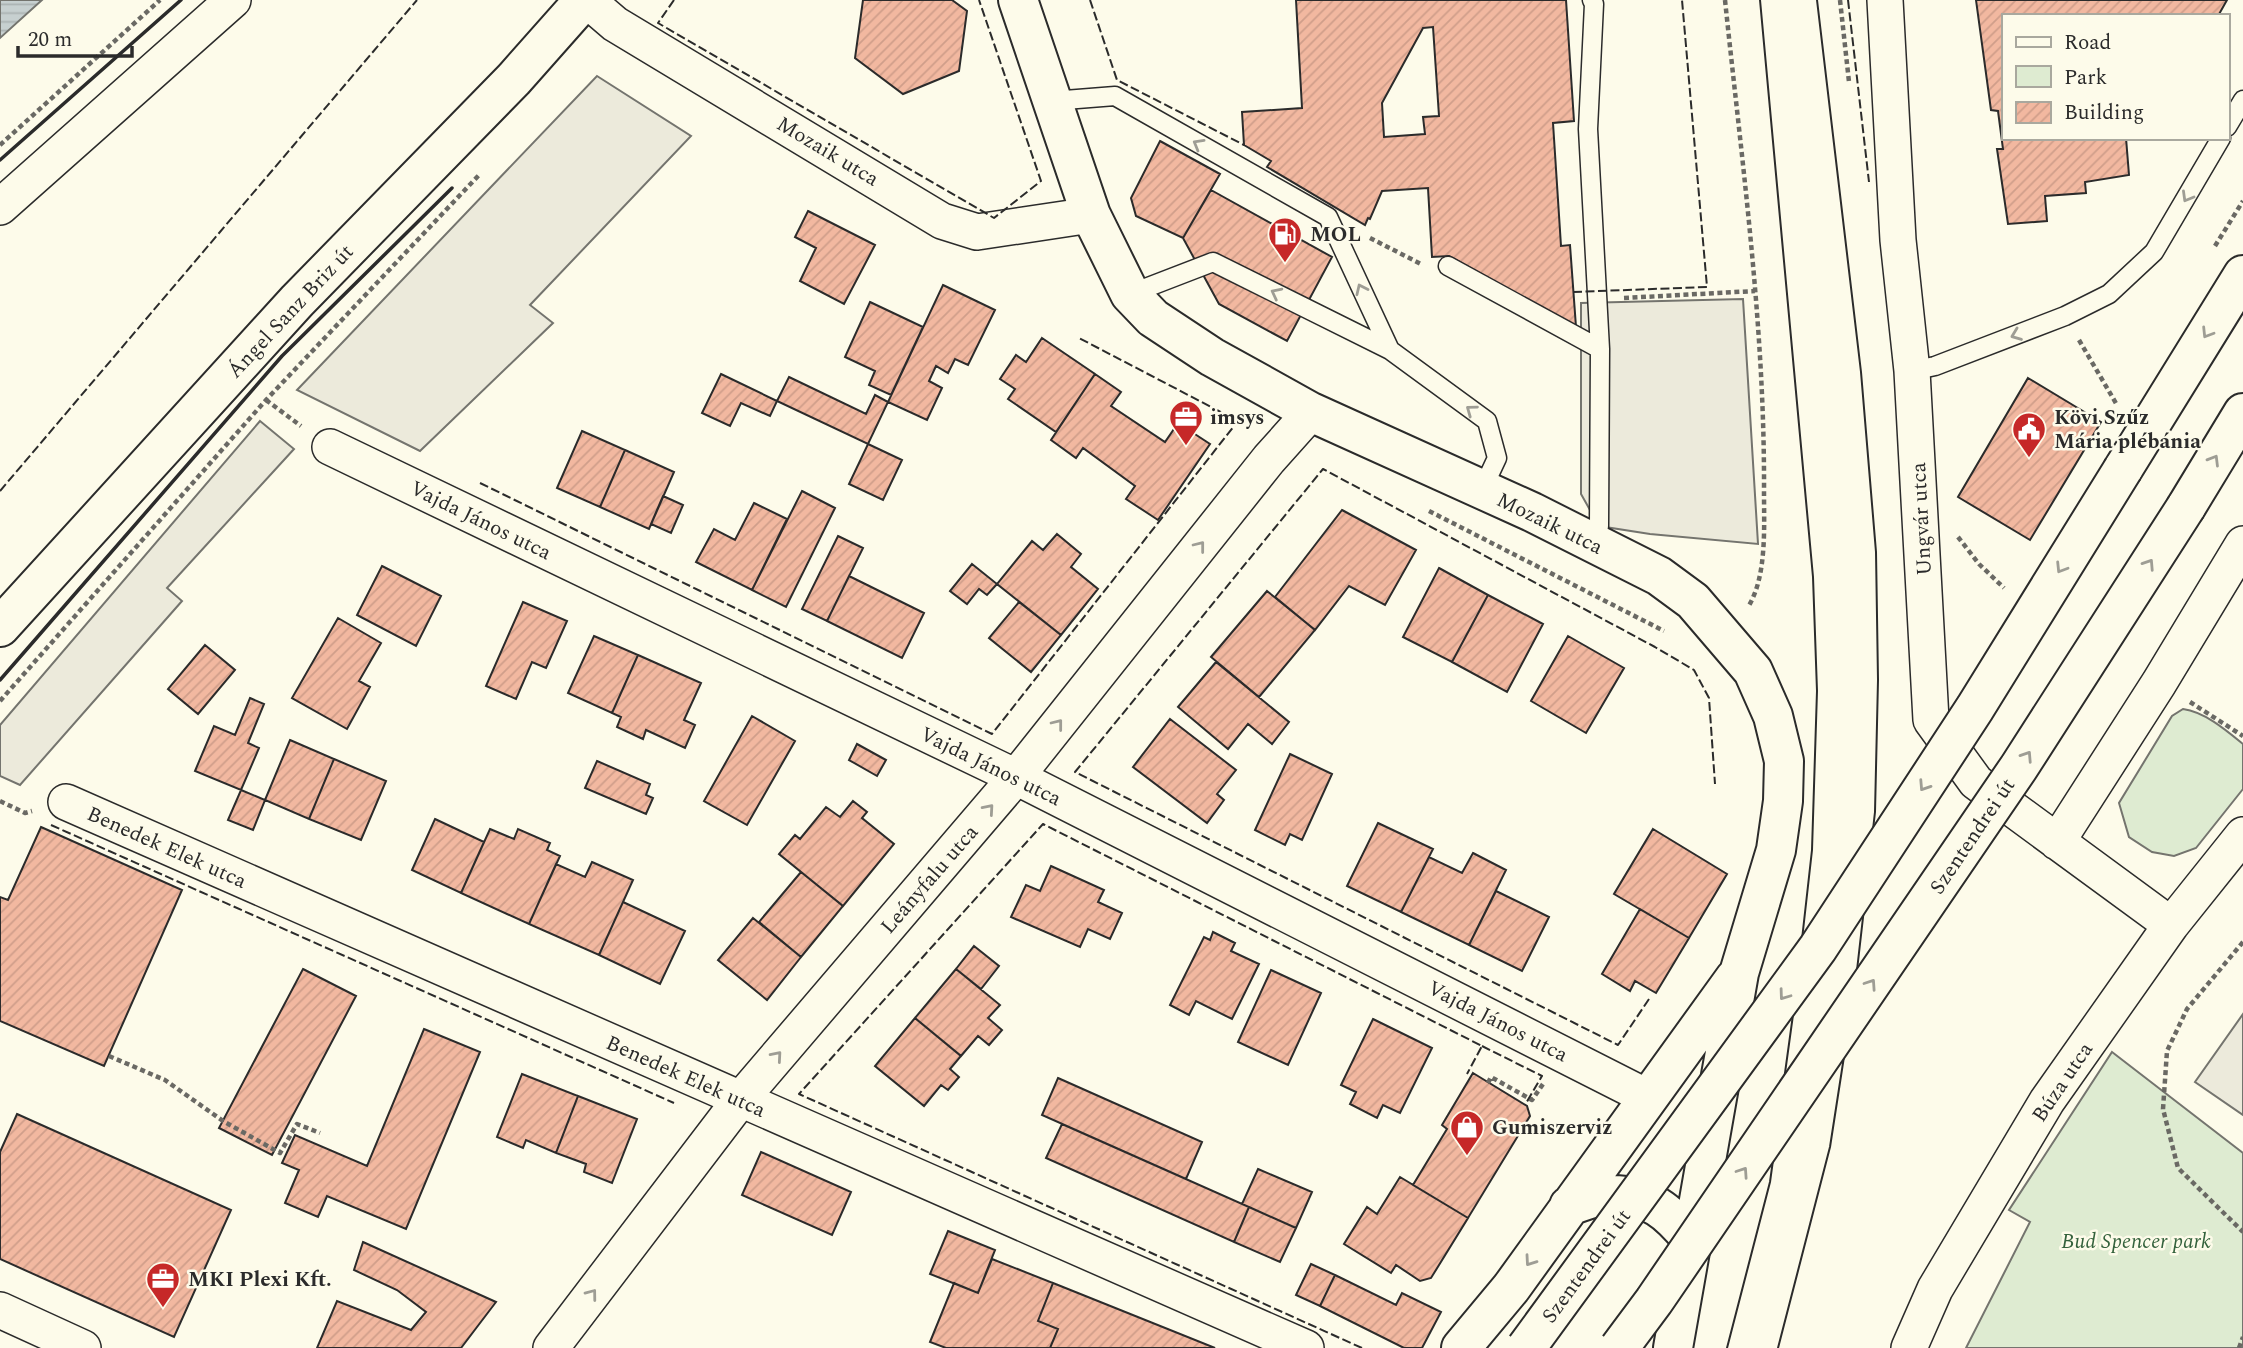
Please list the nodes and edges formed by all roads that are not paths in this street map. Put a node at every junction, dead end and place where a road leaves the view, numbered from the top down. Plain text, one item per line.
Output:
1 (233, 0) edge
2 (586, 0) edge
3 (1018, 0) edge
4 (1592, 0) edge
5 (1885, 0) edge
6 (2243, 100) edge
7 (1052, 101) junction
8 (2229, 124) edge
9 (2220, 140) edge
10 (0, 207) edge
11 (1091, 215) junction
12 (1448, 267) road end
13 (2243, 275) edge
14 (1130, 294) junction
15 (1600, 349) junction
16 (1390, 350) junction
17 (1912, 371) junction
18 (2243, 413) edge
19 (1299, 425) junction
20 (330, 447) dead end
21 (1482, 490) junction
22 (1592, 543) junction
23 (2243, 544) edge
24 (0, 627) edge
25 (1016, 778) junction
26 (66, 802) dead end
27 (2243, 835) edge
28 (2057, 842) junction
29 (2171, 925) junction
30 (1739, 973) junction
31 (1647, 1097) junction
32 (740, 1100) junction
33 (1569, 1206) junction
34 (1691, 1239) junction
35 (0, 1310) edge
36 (83, 1348) edge
37 (551, 1348) edge
38 (1306, 1348) edge
39 (1461, 1348) edge
40 (1526, 1348) edge
41 (1619, 1348) edge
42 (1673, 1348) edge
43 (1909, 1348) edge

1 - 10 street
2 - 11 street, Mozaik utca
2 - 24 main road, Ángel Sanz Briz út
3 - 7 main road, Mozaik utca
4 - 15 lane
5 - 17 street, Ungvár utca
6 - 8 lane
7 - 11 main road, Mozaik utca
16 -> 7 lane
9 -> 17 lane
11 - 14 main road, Mozaik utca
12 - 15 lane
13 -> 40 main road, Szentendrei út, bridge
16 -> 14 lane
14 - 19 main road, Mozaik utca
15 - 22 lane
21 -> 16 lane
17 - 28 street, Ungvár utca
41 -> 18 main road, Szentendrei út, bridge
19 - 21 main road, Mozaik utca
25 -> 19 street, Leányfalu utca
20 - 25 street, Vajda János utca
21 - 22 main road, Mozaik utca
22 - 30 main road, Mozaik utca
23 - 28 street
25 - 31 street, Vajda János utca
32 -> 25 street, Leányfalu utca
26 - 32 street, Benedek Elek utca
27 - 29 street, Búza utca
28 - 29 street, Ungvár utca
29 - 43 street, Búza utca
30 - 31 main road
30 - 34 main road
31 - 33 main road
37 -> 32 street, Leányfalu utca
32 - 38 street, Benedek Elek utca
33 - 34 main road
33 -> 39 main road
34 - 42 main road
35 - 36 street

